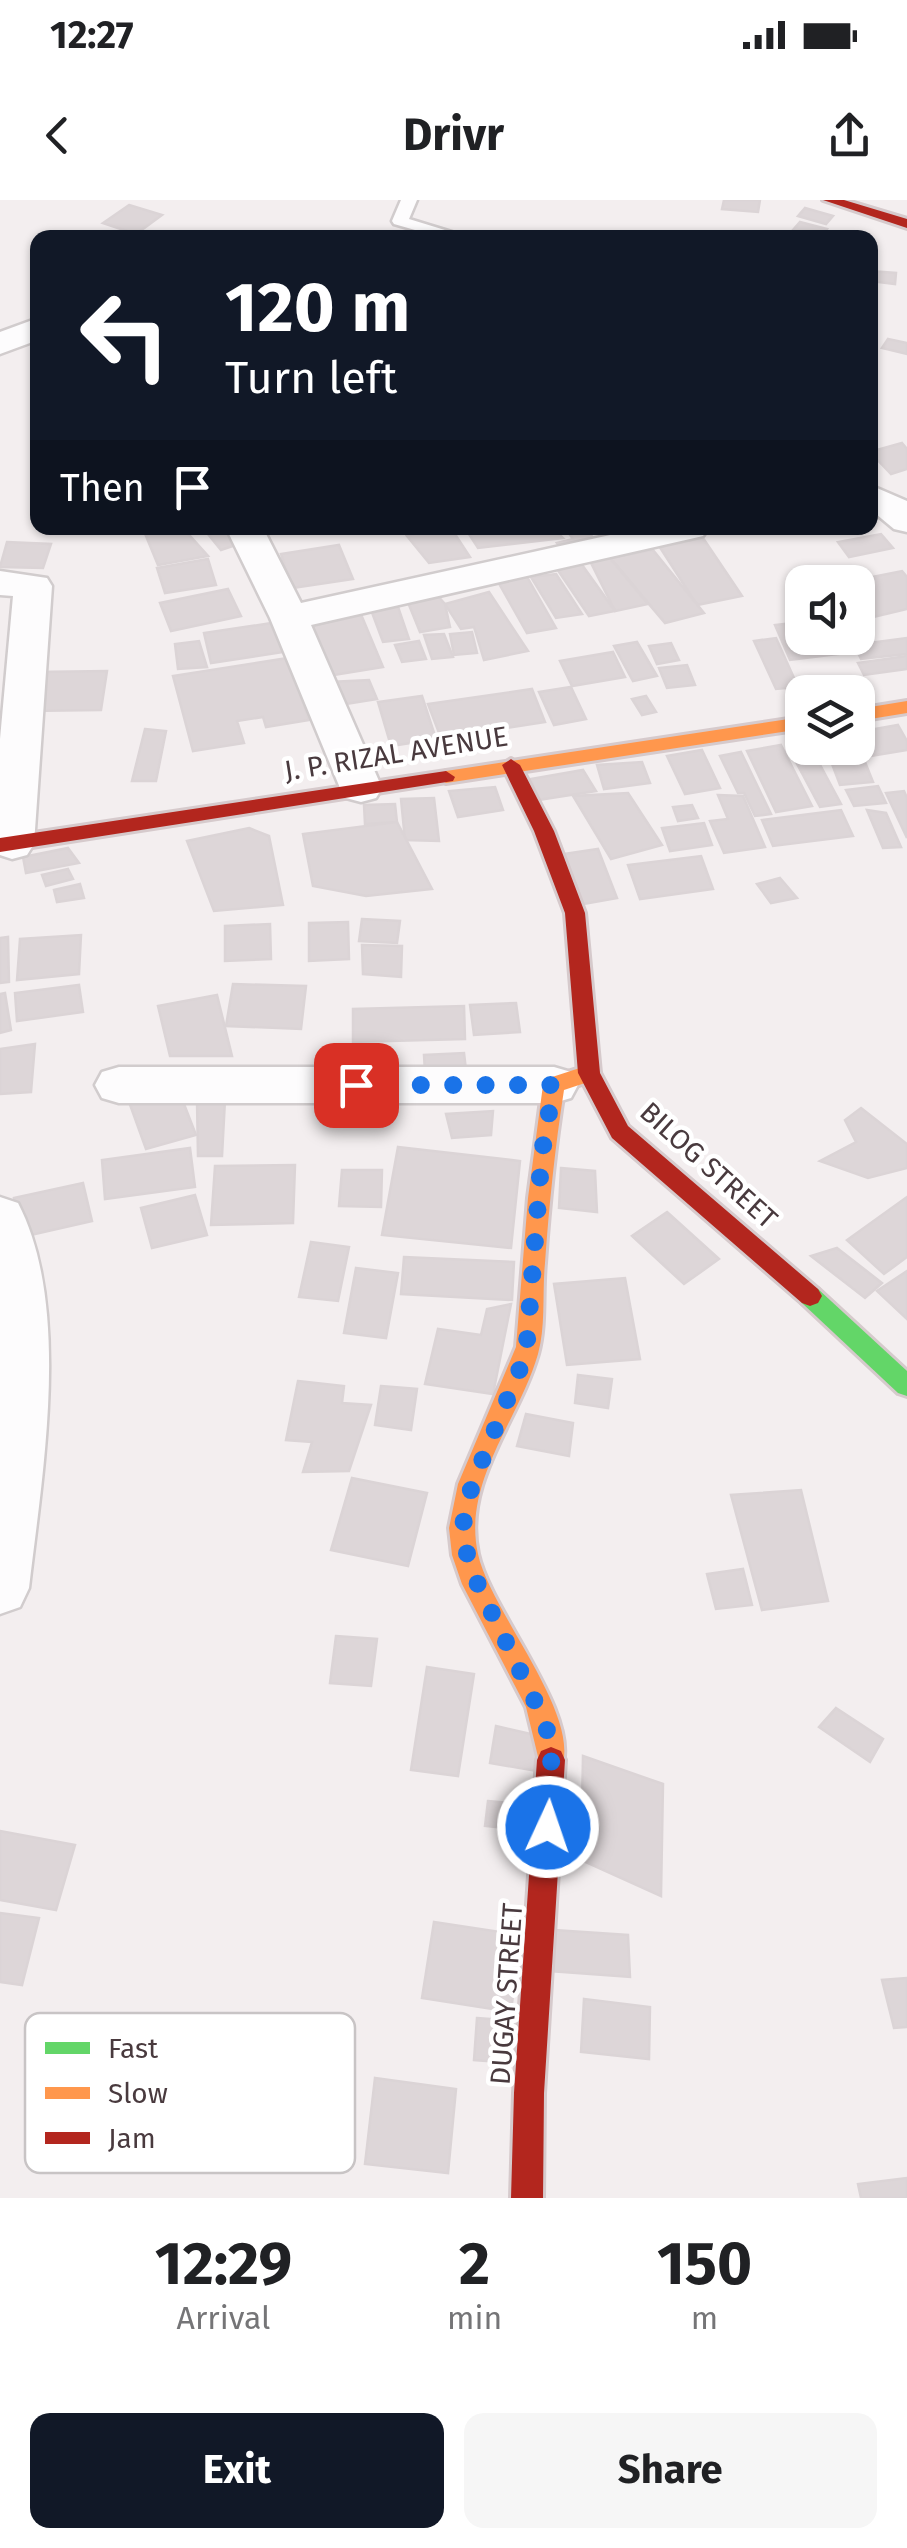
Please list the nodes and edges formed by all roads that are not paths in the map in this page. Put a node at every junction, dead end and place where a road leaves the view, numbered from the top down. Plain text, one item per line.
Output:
1 (409, 200) edge
2 (830, 200) edge
3 (907, 224) edge
4 (433, 230) edge
5 (30, 331) edge
6 (0, 344) edge
7 (878, 499) edge
8 (907, 521) edge
9 (248, 535) edge
10 (659, 535) edge
11 (0, 583) edge
12 (289, 618) junction
13 (907, 708) edge
14 (875, 713) edge
15 (785, 725) edge
16 (510, 765) junction
17 (361, 788) junction
18 (6, 844) edge
19 (572, 1079) junction
20 (119, 1085) dead end
21 (0, 1218) edge
22 (907, 1386) edge
23 (0, 1588) edge
24 (526, 2198) edge

1 - 4 lane
2 - 3 street
5 - 6 street
7 - 8 street
9 - 12 street
10 - 12 street
11 - 18 street
12 - 17 street
13 - 14 street
15 - 16 street, J. P. RIZAL AVENUE
16 - 17 street, J. P. RIZAL AVENUE
16 - 19 street, BILOG STREET
17 - 18 street, J. P. RIZAL AVENUE
19 - 20 street
19 - 22 street, BILOG STREET
19 - 24 street, DUGAY STREET
21 - 23 street

